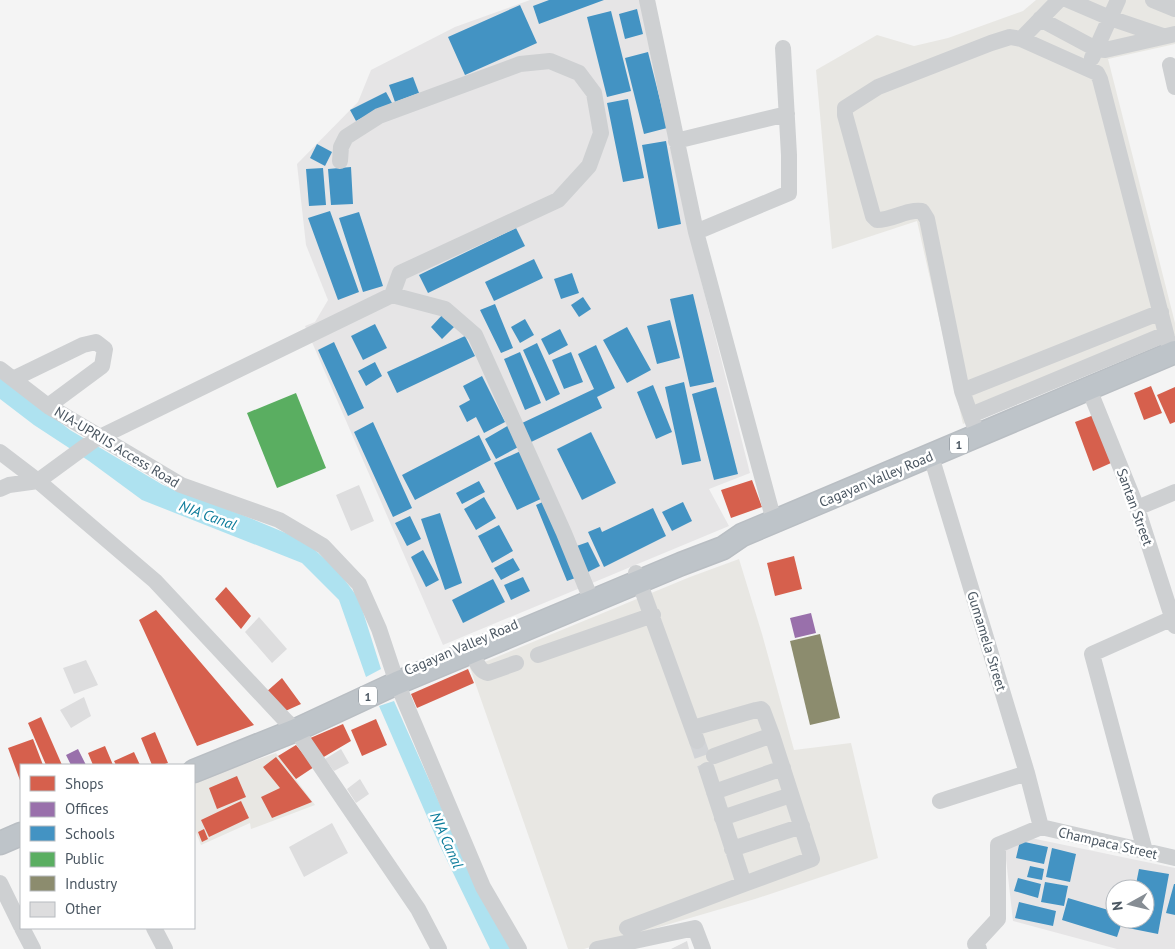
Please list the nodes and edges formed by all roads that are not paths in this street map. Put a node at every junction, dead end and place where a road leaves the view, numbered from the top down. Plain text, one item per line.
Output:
1 (647, 0) edge
2 (1059, 0) edge
3 (1068, 0) edge
4 (1118, 0) edge
5 (1153, 0) edge
6 (1175, 9) edge
7 (1110, 18) junction
8 (1040, 19) junction
9 (1169, 35) edge
10 (1021, 39) junction
11 (783, 48) dead end
12 (1096, 49) junction
13 (1170, 65) dead end
14 (1087, 69) junction
15 (1175, 86) edge
16 (787, 114) junction
17 (676, 141) junction
18 (340, 161) dead end
19 (696, 232) junction
20 (392, 295) junction
21 (1161, 312) junction
22 (1171, 346) edge
23 (0, 368) edge
24 (13, 379) junction
25 (1088, 390) junction
26 (962, 391) junction
27 (48, 406) junction
28 (975, 426) junction
29 (96, 439) junction
30 (0, 452) edge
31 (930, 456) junction
32 (38, 481) junction
33 (0, 489) edge
34 (1175, 492) edge
35 (1137, 508) junction
36 (774, 521) junction
37 (638, 577) junction
38 (588, 592) junction
39 (653, 615) junction
40 (1174, 620) edge
41 (472, 652) junction
42 (538, 655) dead end
43 (516, 663) dead end
44 (395, 680) junction
45 (291, 725) junction
46 (772, 735) junction
47 (184, 764) edge
48 (783, 768) junction
49 (195, 771) edge
50 (1027, 773) junction
51 (714, 792) junction
52 (791, 795) junction
53 (940, 801) dead end
54 (722, 818) junction
55 (802, 826) junction
56 (1041, 827) junction
57 (20, 834) edge
58 (0, 843) edge
59 (20, 846) edge
60 (732, 849) junction
61 (1145, 851) junction
62 (0, 855) edge
63 (1175, 858) edge
64 (0, 883) edge
65 (744, 884) junction
66 (20, 923) edge
67 (626, 928) dead end
68 (23, 929) edge
69 (155, 929) edge
70 (33, 949) edge
71 (165, 949) edge
72 (439, 949) edge
73 (519, 949) edge
74 (597, 949) edge
75 (703, 949) edge
76 (979, 949) edge

1 - 17 street
2 - 8 street
3 - 7 street
4 - 7 street
5 - 6 street
7 - 9 street
7 - 12 street
8 - 10 street
8 - 12 street
9 - 12 street
10 - 14 street
10 - 26 street
11 - 16 street
12 - 14 street
13 - 15 street
14 - 21 street
16 - 17 street
16 - 19 street
17 - 19 street
18 - 20 street
19 - 36 street
20 - 29 street
20 - 38 street
21 - 22 street
21 - 26 street
22 - 25 highway, Cagayan Valley Road / 1
22 - 28 street
23 - 24 street, NIA-UPRIIS Access Road
24 - 27 street, NIA-UPRIIS Access Road
24 - 27 street
25 - 28 highway, Cagayan Valley Road / 1
25 - 35 street, Santan Street
26 - 28 street
27 - 29 street, NIA-UPRIIS Access Road
28 - 31 highway, Cagayan Valley Road / 1
29 - 32 street
29 - 44 street, NIA-UPRIIS Access Road
30 - 32 street
31 - 36 highway, Cagayan Valley Road / 1
31 - 50 street, Gumamela Street
32 - 33 street
32 - 45 street
34 - 35 street
35 - 40 street, Santan Street
36 - 37 highway, Cagayan Valley Road / 1
37 - 38 highway, Cagayan Valley Road / 1
37 - 39 street
37 - 41 highway, Cagayan Valley Road / 1
38 - 44 highway, Cagayan Valley Road / 1
39 - 42 street
39 - 46 street
40 - 61 street
41 - 43 street
41 - 44 highway, Cagayan Valley Road / 1
44 - 45 highway, Cagayan Valley Road / 1
44 - 73 street, NIA-UPRIIS Access Road
45 - 47 highway, Cagayan Valley Road / 1
45 - 49 highway, Cagayan Valley Road / 1
45 - 72 street
46 - 48 street
46 - 51 street
48 - 51 street
48 - 52 street
50 - 53 street
50 - 56 street, Gumamela Street
51 - 54 street
52 - 54 street
52 - 55 street
54 - 60 street
55 - 60 street
55 - 65 street
56 - 61 street, Champaca Street
56 - 76 street
57 - 58 highway
59 - 62 highway
60 - 65 street
61 - 63 street, Champaca Street
64 - 66 street
65 - 67 street
68 - 70 street
69 - 71 street
74 - 75 street

